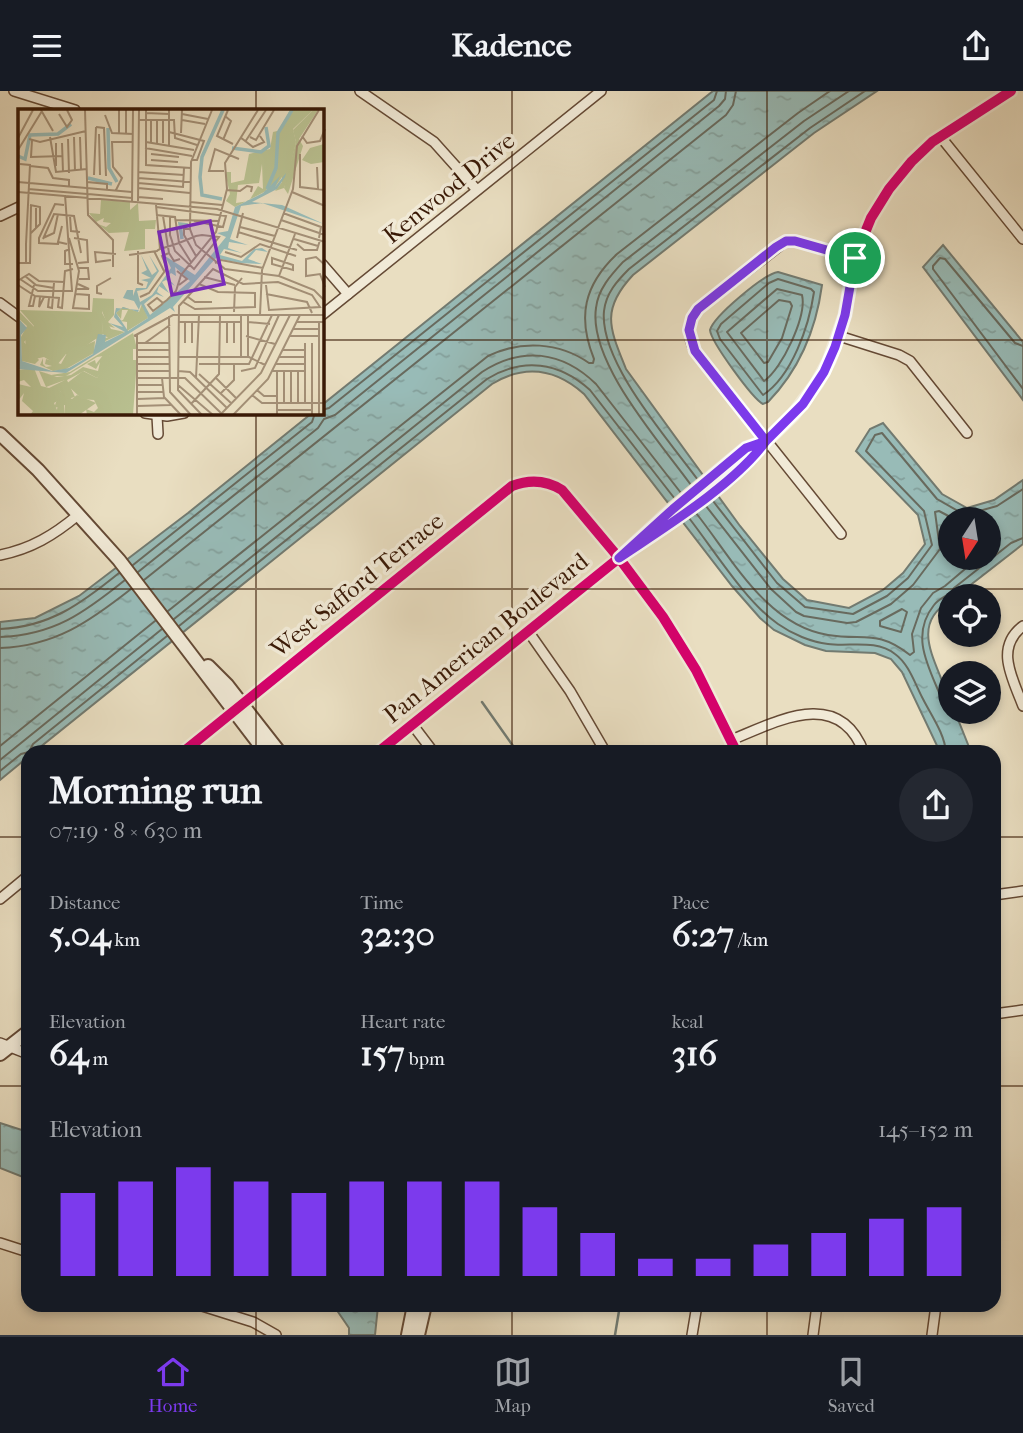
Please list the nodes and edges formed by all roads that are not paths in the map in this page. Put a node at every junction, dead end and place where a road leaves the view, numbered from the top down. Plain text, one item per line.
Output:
1 (14, 91) edge
2 (360, 91) edge
3 (601, 91) edge
4 (1012, 91) edge
5 (371, 94) edge
6 (72, 109) edge
7 (940, 136) junction
8 (477, 190) junction
9 (18, 207) edge
10 (0, 216) edge
11 (1023, 239) edge
12 (855, 258) junction
13 (324, 266) edge
14 (348, 294) junction
15 (0, 303) edge
16 (324, 313) edge
17 (18, 316) edge
18 (839, 336) junction
19 (154, 415) edge
20 (167, 415) edge
21 (158, 416) junction
22 (967, 433) dead end
23 (0, 434) edge
24 (158, 434) dead end
25 (766, 441) junction
26 (79, 515) junction
27 (841, 534) dead end
28 (0, 555) edge
29 (619, 558) junction
30 (1023, 626) edge
31 (528, 631) junction
32 (1023, 706) edge
33 (238, 709) junction
34 (412, 724) junction
35 (731, 740) junction
36 (192, 745) edge
37 (262, 745) edge
38 (272, 745) edge
39 (387, 745) edge
40 (427, 745) edge
41 (601, 745) edge
42 (733, 745) edge
43 (860, 745) edge
44 (21, 882) edge
45 (1023, 891) edge
46 (1001, 894) edge
47 (0, 899) edge
48 (1023, 1010) edge
49 (1001, 1013) edge
50 (21, 1036) edge
51 (3, 1048) edge
52 (21, 1052) edge
53 (0, 1243) edge
54 (21, 1250) edge
55 (221, 1312) edge
56 (413, 1312) edge
57 (423, 1312) edge
58 (696, 1312) edge
59 (816, 1312) edge
60 (935, 1312) edge
61 (276, 1335) edge
62 (408, 1335) edge
63 (418, 1335) edge
64 (692, 1335) edge
65 (813, 1335) edge
66 (932, 1335) edge

1 - 6 street
2 - 5 street
3 - 8 street, Kenwood Drive
4 - 7 street, Pan American Boulevard
5 - 8 street
7 - 11 street
7 - 12 street, Pan American Boulevard
8 - 14 street, Kenwood Drive
9 - 10 street
12 - 18 street, Pan American Boulevard
12 - 25 street
13 - 14 street
14 - 16 street, Kenwood Drive
15 - 17 street
18 - 22 street
18 - 25 street, Pan American Boulevard
19 - 21 street
20 - 21 street
21 - 24 street
23 - 26 street
25 - 27 street
25 - 29 street
25 - 29 street, Pan American Boulevard
26 - 28 street
26 - 33 street
29 - 31 street, Pan American Boulevard
29 - 33 street, West Safford Terrace
29 - 35 street
30 - 32 street
31 - 34 street, Pan American Boulevard
31 - 41 street
33 - 36 street, West Safford Terrace
33 - 37 street
33 - 38 street
34 - 39 street, Pan American Boulevard
34 - 40 street
35 - 42 street
35 - 43 street
44 - 47 street
45 - 46 street
48 - 49 street
50 - 51 street
51 - 52 street
53 - 54 street
55 - 61 street
56 - 62 street
57 - 63 street
58 - 64 street
59 - 65 street
60 - 66 street

